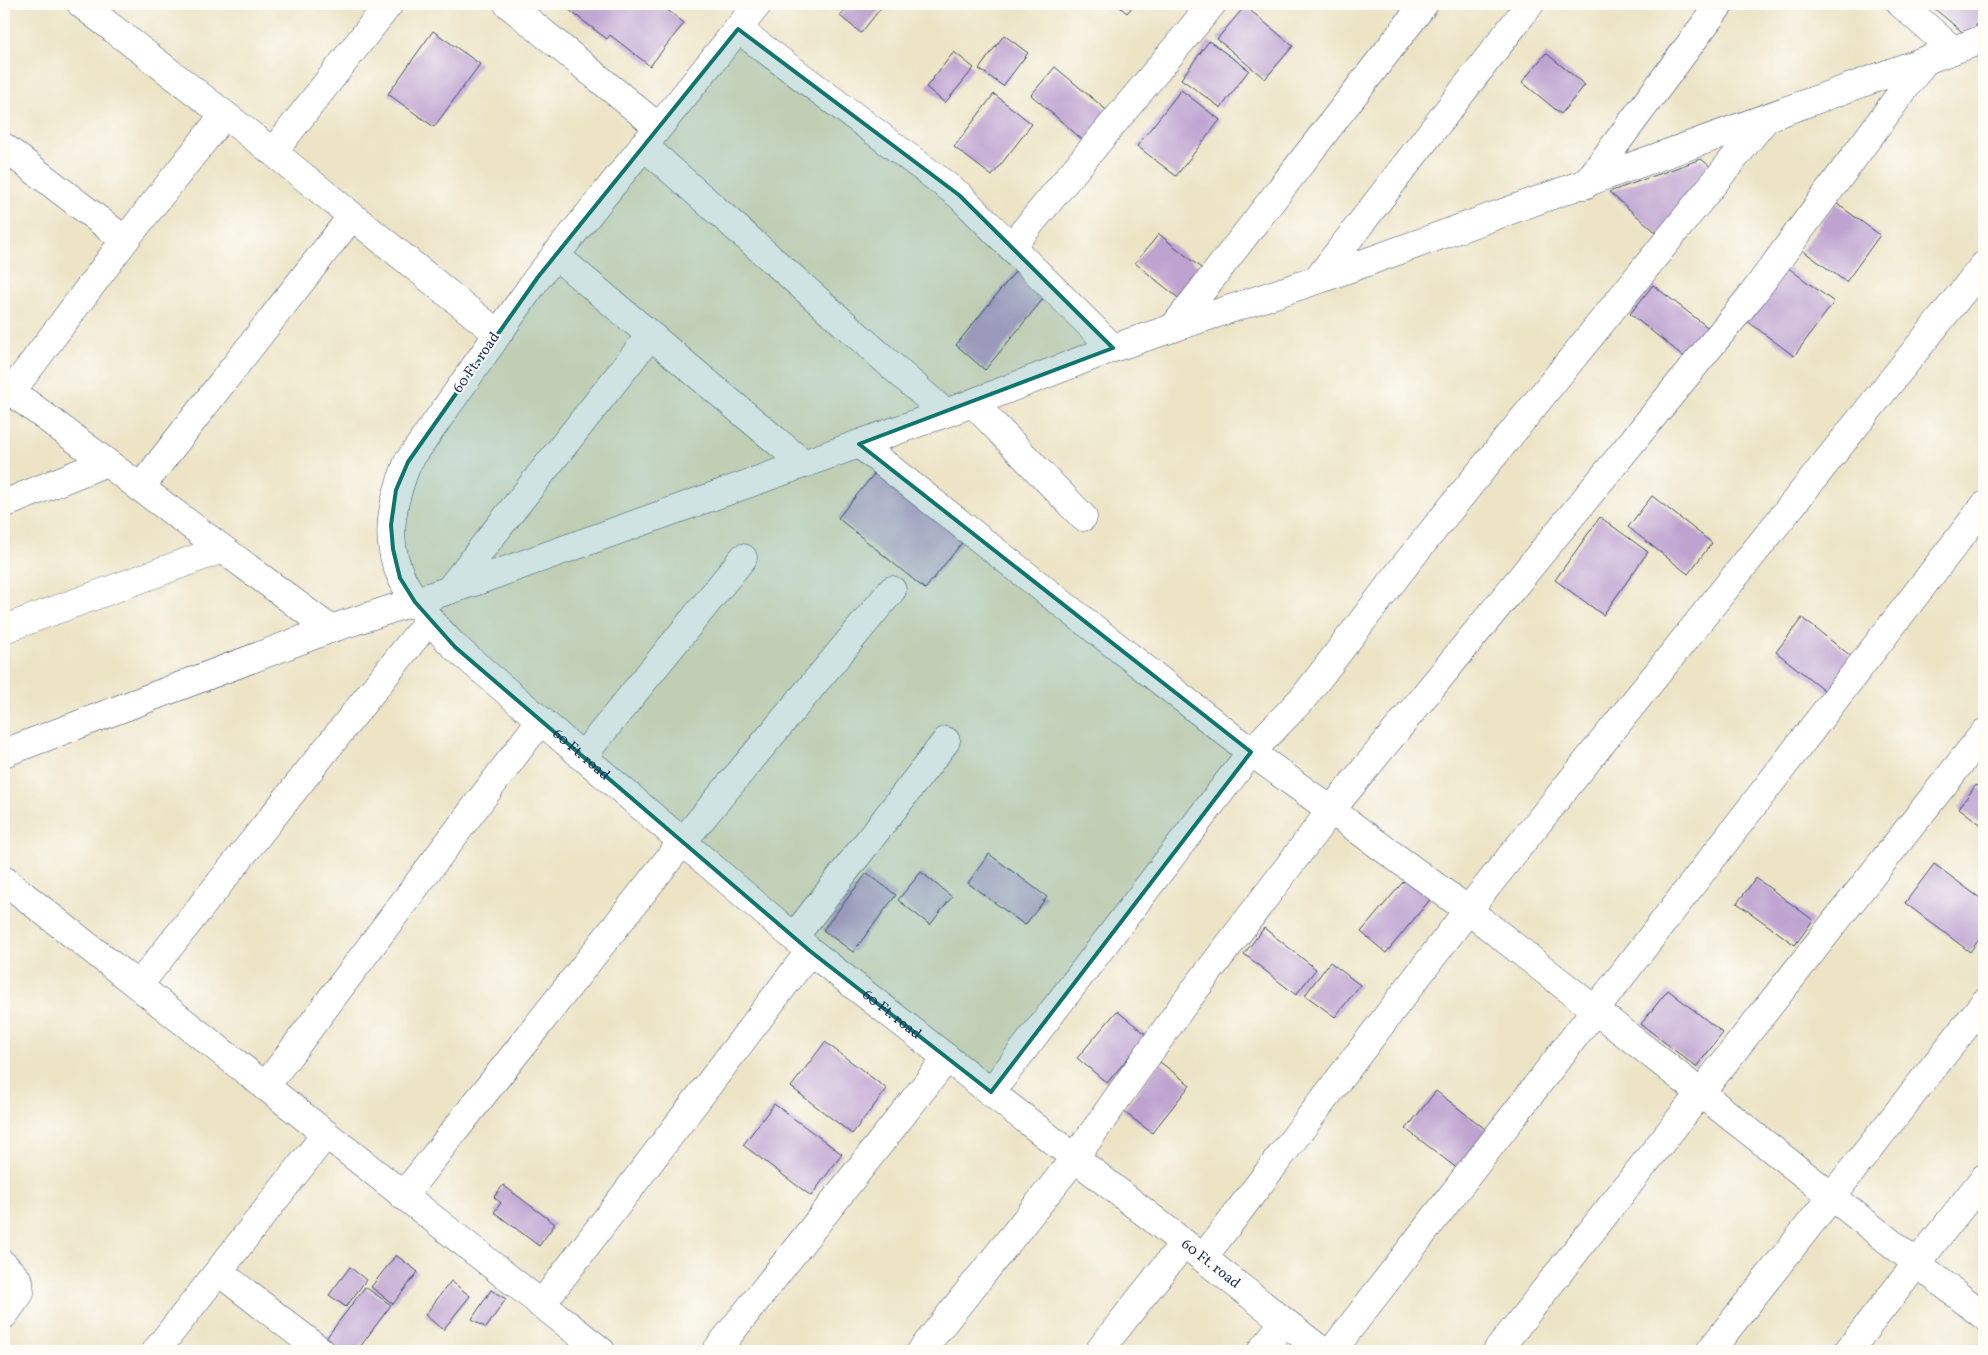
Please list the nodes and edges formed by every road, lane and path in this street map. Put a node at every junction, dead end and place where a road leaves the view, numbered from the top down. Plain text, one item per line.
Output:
1 (81, 4) edge
2 (390, 4) edge
3 (508, 4) edge
4 (758, 4) edge
5 (1212, 4) edge
6 (1424, 4) edge
7 (1530, 4) edge
8 (1720, 4) edge
9 (1901, 4) edge
10 (738, 29) junction
11 (1984, 39) edge
12 (1953, 50) junction
13 (1925, 61) junction
14 (224, 115) junction
15 (1766, 118) junction
16 (650, 136) junction
17 (4, 147) edge
18 (273, 152) junction
19 (1585, 185) junction
20 (352, 216) junction
21 (125, 240) junction
22 (1011, 247) junction
23 (555, 255) junction
24 (1984, 266) edge
25 (1317, 280) junction
26 (1173, 328) junction
27 (497, 333) junction
28 (650, 336) junction
29 (1113, 348) junction
30 (7, 389) edge
31 (973, 403) junction
32 (945, 413) junction
33 (859, 444) junction
34 (104, 463) junction
35 (804, 464) junction
36 (140, 488) junction
37 (4, 504) edge
38 (1984, 506) edge
39 (1083, 517) dead end
40 (222, 549) junction
41 (743, 558) dead end
42 (449, 590) junction
43 (892, 590) dead end
44 (422, 611) junction
45 (4, 629) edge
46 (330, 629) junction
47 (540, 721) junction
48 (1984, 733) edge
49 (946, 741) dead end
50 (4, 752) edge
51 (1251, 752) junction
52 (582, 757) junction
53 (1332, 809) junction
54 (683, 841) junction
55 (8, 894) edge
56 (1468, 910) junction
57 (802, 944) junction
58 (138, 986) junction
59 (1984, 1004) edge
60 (1595, 1010) junction
61 (947, 1058) junction
62 (265, 1087) junction
63 (991, 1092) junction
64 (1701, 1092) junction
65 (326, 1134) junction
66 (1075, 1158) junction
67 (1984, 1178) edge
68 (403, 1196) junction
69 (1832, 1196) junction
70 (1193, 1250) junction
71 (1917, 1263) junction
72 (4, 1265) edge
73 (219, 1272) junction
74 (541, 1305) junction
75 (4, 1315) edge
76 (1984, 1316) edge
77 (1284, 1322) junction
78 (156, 1351) edge
79 (321, 1351) edge
80 (602, 1351) edge
81 (716, 1351) edge
82 (921, 1351) edge
83 (1099, 1351) edge
84 (1261, 1351) edge
85 (1322, 1351) edge
86 (1332, 1351) edge
87 (1497, 1351) edge
88 (1710, 1351) edge
89 (1848, 1351) edge

1 - 14 street
2 - 18 street
3 - 16 street
4 - 10 street, 60 Ft. road
5 - 22 street
6 - 26 street
7 - 25 street
8 - 19 street
9 - 12 street
10 - 16 street, 60 Ft. road
10 - 22 street
11 - 12 street
12 - 13 street
13 - 15 street
13 - 53 street
14 - 18 street
14 - 21 street
15 - 19 street
15 - 51 street
16 - 23 street, 60 Ft. road
16 - 32 street
17 - 21 street
18 - 20 street
19 - 25 street
20 - 27 street
20 - 36 street
21 - 30 street
22 - 29 street
23 - 27 street, 60 Ft. road
23 - 28 street
24 - 56 street
25 - 26 street
26 - 29 street
27 - 44 street, 60 Ft. road
28 - 35 street
28 - 42 street
29 - 31 street
30 - 34 street
31 - 32 street
31 - 39 street
32 - 33 street
33 - 35 street
33 - 51 street
34 - 36 street
34 - 37 street
35 - 42 street
36 - 40 street
38 - 60 street
40 - 45 street
40 - 46 street
41 - 52 street
42 - 44 street
43 - 54 street
44 - 46 street
44 - 47 street, 60 Ft. road
44 - 58 street
46 - 50 street
47 - 52 street, 60 Ft. road
47 - 62 street
48 - 64 street
49 - 57 street
51 - 53 street
51 - 63 street
52 - 54 street, 60 Ft. road
53 - 56 street
53 - 66 street
54 - 57 street, 60 Ft. road
54 - 68 street
55 - 58 street
56 - 60 street
56 - 70 street
57 - 61 street, 60 Ft. road
57 - 74 street
58 - 62 street
59 - 69 street
60 - 64 street
60 - 86 street
61 - 63 street, 60 Ft. road
61 - 81 street
62 - 65 street
63 - 66 street, 60 Ft. road
64 - 69 street
64 - 87 street
65 - 68 street
65 - 73 street
66 - 70 street, 60 Ft. road
66 - 82 street
67 - 71 street
68 - 74 street
69 - 71 street
69 - 88 street
70 - 77 street, 60 Ft. road
70 - 83 street
71 - 76 street
71 - 89 street
72 - 75 street
73 - 78 street
73 - 79 street
74 - 80 street
77 - 84 street
77 - 85 street, 60 Ft. road

